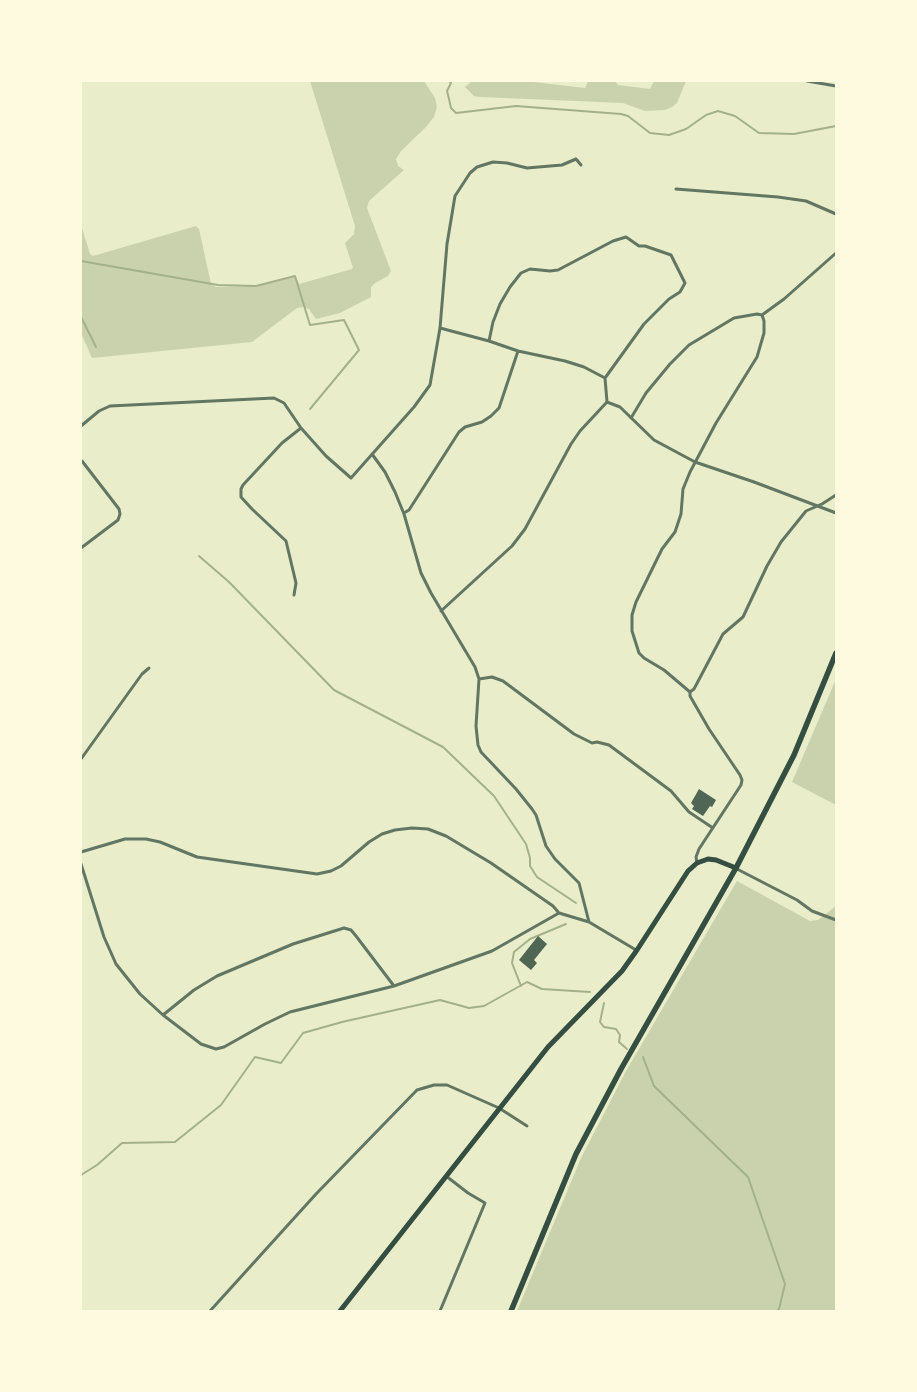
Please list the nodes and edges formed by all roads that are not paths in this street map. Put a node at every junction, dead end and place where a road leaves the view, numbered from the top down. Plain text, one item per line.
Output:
1 (807, 81) edge
2 (836, 86) edge
3 (581, 165) dead end
4 (676, 189) dead end
5 (836, 214) edge
6 (836, 253) edge
7 (762, 316) junction
8 (440, 328) junction
9 (490, 341) junction
10 (518, 351) junction
11 (605, 378) junction
12 (607, 402) junction
13 (631, 418) junction
14 (81, 426) edge
15 (301, 428) junction
16 (372, 454) junction
17 (82, 461) edge
18 (695, 462) junction
19 (836, 496) edge
20 (815, 506) junction
21 (404, 514) junction
22 (836, 514) edge
23 (81, 548) edge
24 (294, 595) dead end
25 (441, 611) junction
26 (836, 653) edge
27 (149, 668) dead end
28 (479, 680) junction
29 (690, 692) junction
30 (81, 759) edge
31 (713, 828) junction
32 (81, 852) edge
33 (697, 863) junction
34 (81, 864) edge
35 (736, 868) junction
36 (558, 913) junction
37 (836, 920) edge
38 (589, 922) junction
39 (637, 950) junction
40 (394, 986) junction
41 (163, 1015) junction
42 (499, 1108) junction
43 (527, 1126) dead end
44 (446, 1175) junction
45 (210, 1311) edge
46 (340, 1311) edge
47 (440, 1311) edge
48 (511, 1311) edge

1 - 2 street
3 - 8 street
4 - 5 street
6 - 7 street
7 - 13 street
7 - 18 street
8 - 9 street
8 - 16 street
9 - 10 street
9 - 11 street
10 - 11 street
10 - 21 street
11 - 12 street
12 - 13 street
12 - 25 street
13 - 18 street
14 - 15 street
15 - 16 street
15 - 24 street
16 - 21 street
17 - 23 street
18 - 20 street
18 - 29 street
19 - 20 street
20 - 22 street
20 - 29 street
21 - 25 street
25 - 28 street
26 - 35 main road
27 - 30 street
28 - 31 street
28 - 38 street
29 - 31 street
31 - 33 street
32 - 36 street
33 - 35 main road
33 - 39 main road
34 - 41 street
35 - 37 street
35 - 48 main road
36 - 38 street
36 - 40 street
38 - 39 street
39 - 42 main road
40 - 41 street
40 - 41 street
42 - 43 street
42 - 44 main road
42 - 45 street
44 - 46 main road
44 - 47 street

